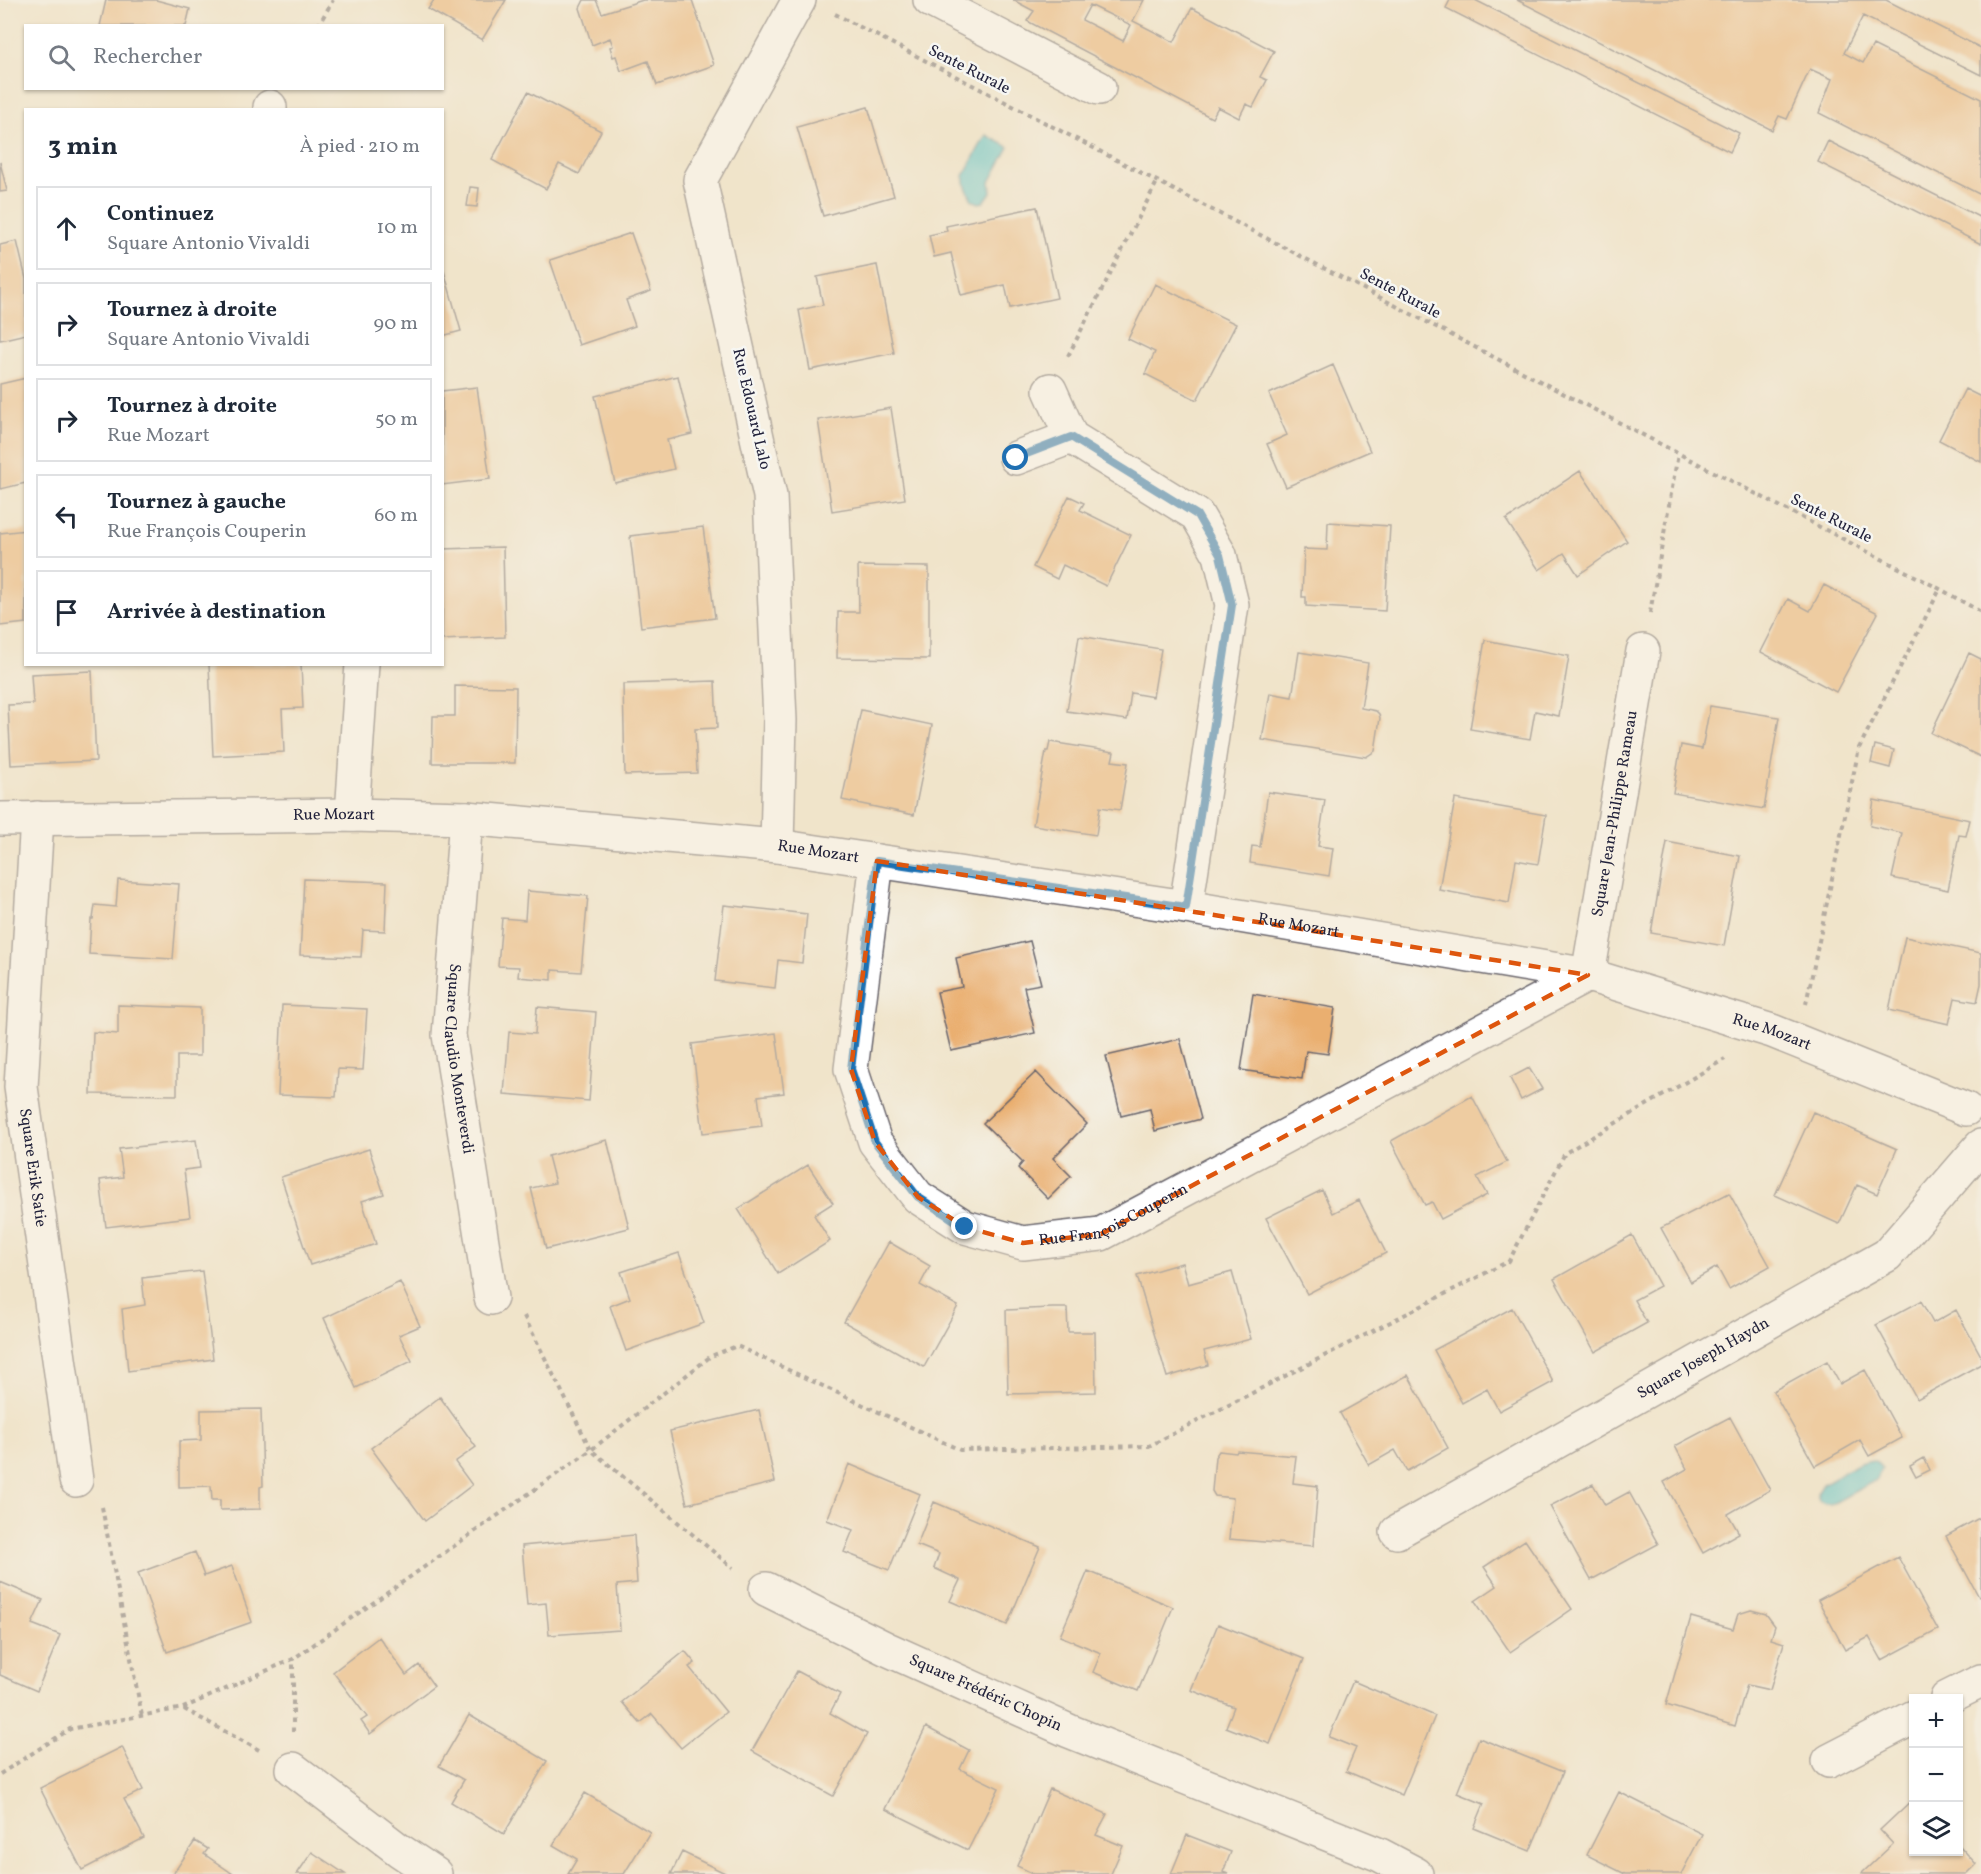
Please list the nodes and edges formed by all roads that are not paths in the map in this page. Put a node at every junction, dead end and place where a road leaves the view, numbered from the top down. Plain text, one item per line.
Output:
1 (799, 0) edge
2 (930, 0) edge
3 (1099, 88) dead end
4 (1050, 390) road end
5 (1071, 437) junction
6 (1016, 458) dead end
7 (1643, 651) road end
8 (362, 666) edge
9 (352, 815) junction
10 (37, 818) junction
11 (466, 818) junction
12 (0, 819) edge
13 (777, 846) junction
14 (877, 861) junction
15 (1186, 907) junction
16 (1588, 975) junction
17 (1974, 1101) edge
18 (1981, 1146) edge
19 (491, 1298) road end
20 (76, 1480) road end
21 (1397, 1532) dead end
22 (766, 1589) road end
23 (1981, 1681) edge
24 (1955, 1694) edge
25 (1909, 1720) edge
26 (1829, 1761) dead end
27 (293, 1769) road end
28 (435, 1874) edge
29 (1416, 1874) edge

1 - 13 street, Rue Edouard Lalo
2 - 3 street
4 - 5 street
5 - 6 street
5 - 15 street
7 - 16 street, Square Jean-Philippe Rameau
8 - 9 street
9 - 10 street, Rue Mozart
9 - 11 street, Rue Mozart
10 - 12 street, Rue Mozart
10 - 20 street, Square Erik Satie
11 - 13 street, Rue Mozart
11 - 19 street, Square Claudio Monteverdi
13 - 14 street, Rue Mozart
14 - 15 street, Rue Mozart
14 - 16 street, Rue François Couperin
15 - 16 street, Rue Mozart
16 - 17 street, Rue Mozart
17 - 18 street, Rue Mozart
18 - 21 street, Square Joseph Haydn
22 - 29 street, Square Frédéric Chopin
23 - 24 street
25 - 26 street
27 - 28 street

